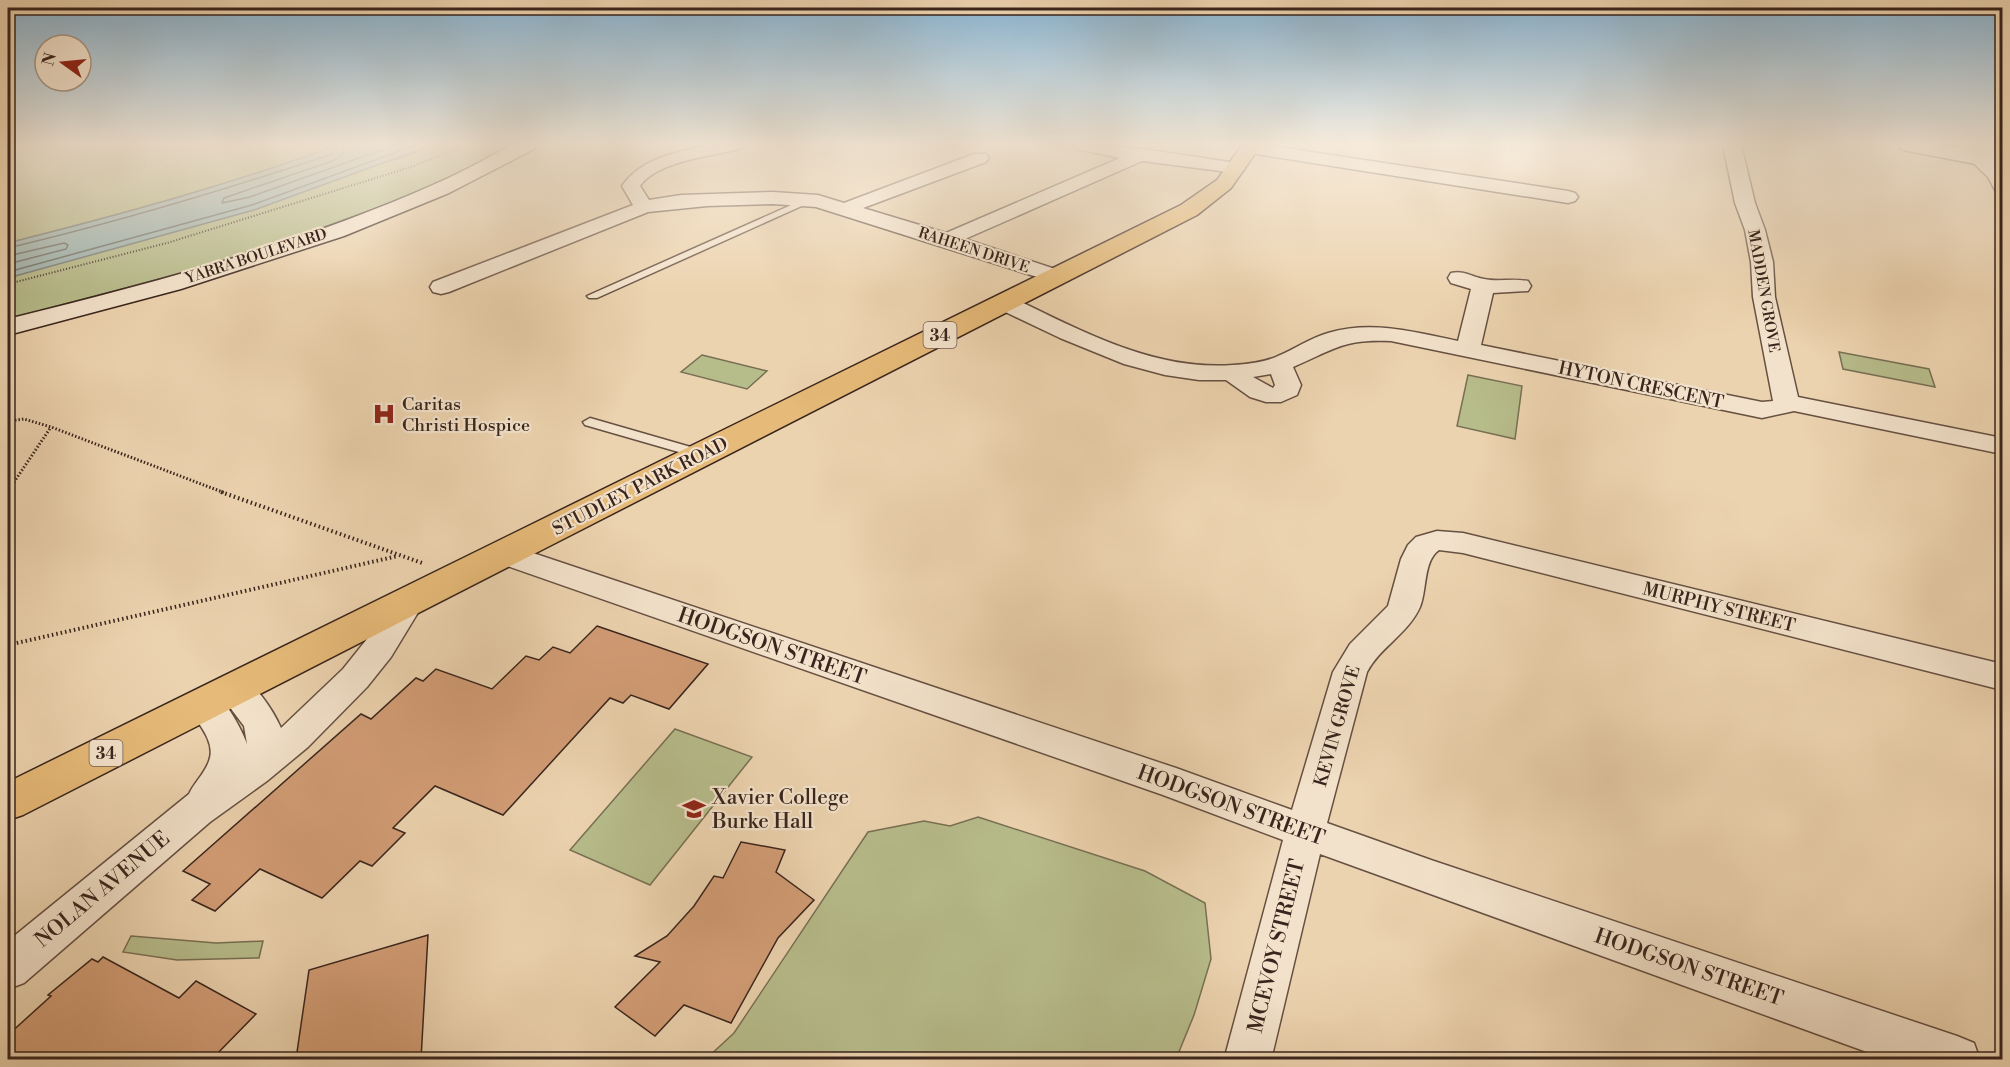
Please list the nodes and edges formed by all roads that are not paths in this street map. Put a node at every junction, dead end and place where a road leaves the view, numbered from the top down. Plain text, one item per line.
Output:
1 (427, 195) edge
2 (636, 195) edge
3 (881, 195) edge
4 (1050, 195) edge
5 (1211, 195) edge
6 (1559, 195) edge
7 (1743, 195) edge
8 (1568, 196) dead end
9 (810, 200) junction
10 (644, 207) junction
11 (846, 208) junction
12 (947, 240) junction
13 (1056, 277) junction
14 (1459, 278) dead end
15 (1483, 286) junction
16 (1520, 286) dead end
17 (441, 287) dead end
18 (593, 296) dead end
19 (1005, 303) junction
20 (8, 327) edge
21 (1468, 349) junction
22 (1786, 402) junction
23 (590, 422) dead end
24 (2002, 446) edge
25 (703, 455) junction
26 (1435, 541) joint
27 (504, 554) junction
28 (409, 601) junction
29 (2002, 677) edge
30 (219, 696) junction
31 (263, 763) junction
32 (8, 802) edge
33 (196, 810) junction
34 (1305, 832) junction
35 (8, 968) edge
36 (1247, 1059) edge
37 (1957, 1059) edge

1 - 20 main road, YARRA BOULEVARD
2 - 10 street
3 - 11 street
4 - 12 street
5 - 13 main road, STUDLEY PARK ROAD / 34
6 - 8 street
7 - 22 street, MADDEN GROVE
9 - 10 street, RAHEEN DRIVE
9 - 11 street, RAHEEN DRIVE
9 - 18 lane
10 - 17 street, RAHEEN DRIVE
11 - 12 street, RAHEEN DRIVE
12 - 13 street, RAHEEN DRIVE
13 - 19 main road, STUDLEY PARK ROAD / 34
14 - 15 street
15 - 16 street
15 - 21 street
19 - 21 street, HYTON CRESCENT
19 - 25 main road, STUDLEY PARK ROAD / 34
21 - 22 street, HYTON CRESCENT
22 - 24 street, HYTON CRESCENT
23 - 25 lane
25 - 27 main road, STUDLEY PARK ROAD / 34
26 - 29 street, MURPHY STREET
26 - 34 street, KEVIN GROVE
27 - 28 main road, STUDLEY PARK ROAD / 34
27 - 34 street, HODGSON STREET
28 - 30 main road, STUDLEY PARK ROAD / 34
28 - 31 street, NOLAN AVENUE
30 - 31 street
30 - 32 main road, STUDLEY PARK ROAD / 34
30 - 33 street, NOLAN AVENUE
31 - 33 street, NOLAN AVENUE
33 - 35 street, NOLAN AVENUE
34 - 36 street, MCEVOY STREET
34 - 37 street, HODGSON STREET

